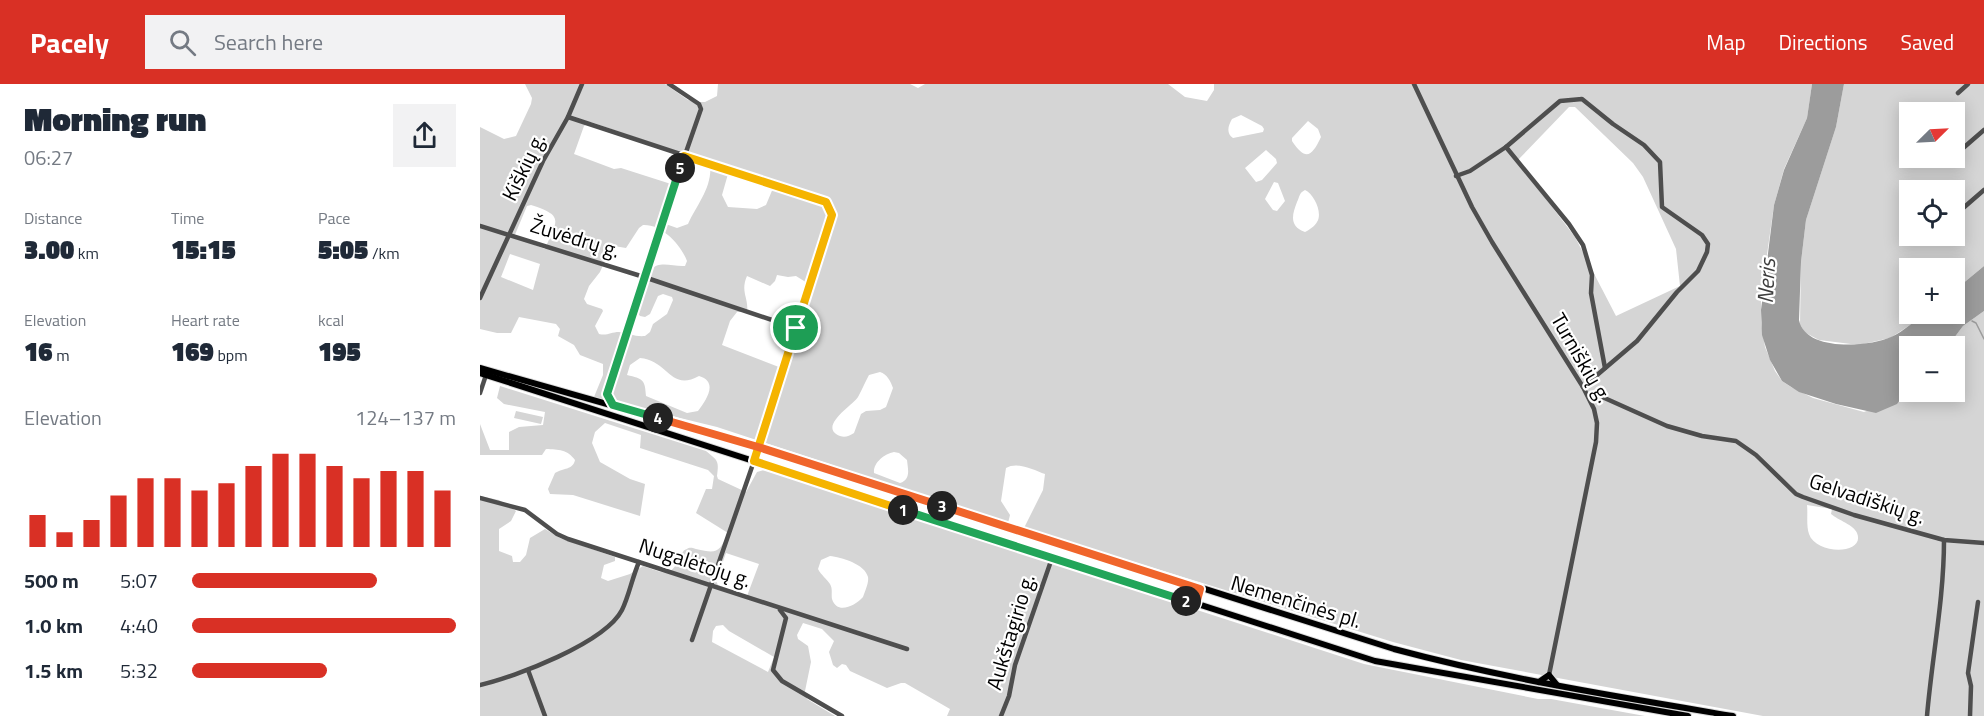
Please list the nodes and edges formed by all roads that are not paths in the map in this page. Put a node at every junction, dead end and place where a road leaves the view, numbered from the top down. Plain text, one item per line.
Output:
1 (582, 84) edge
2 (669, 84) edge
3 (1414, 84) edge
4 (1968, 84) edge
5 (1958, 93) dead end
6 (568, 117) junction
7 (1984, 130) edge
8 (1506, 147) junction
9 (1965, 147) edge
10 (684, 156) junction
11 (1456, 176) junction
12 (1984, 190) edge
13 (1965, 206) edge
14 (480, 226) edge
15 (510, 234) junction
16 (644, 277) junction
17 (480, 298) edge
18 (796, 328) junction
19 (480, 368) edge
20 (1605, 368) junction
21 (483, 374) edge
22 (1583, 387) junction
23 (480, 393) edge
24 (607, 394) junction
25 (1589, 397) junction
26 (596, 401) junction
27 (613, 405) junction
28 (758, 447) junction
29 (754, 461) junction
30 (480, 498) edge
31 (1944, 540) junction
32 (1984, 543) edge
33 (1052, 558) junction
34 (639, 562) junction
35 (712, 585) junction
36 (1200, 589) junction
37 (1978, 602) dead end
38 (1196, 604) junction
39 (777, 608) junction
40 (692, 640) dead end
41 (907, 649) dead end
42 (528, 670) junction
43 (1492, 673) junction
44 (1549, 675) junction
45 (1490, 682) junction
46 (1539, 682) junction
47 (480, 686) edge
48 (1558, 686) junction
49 (1636, 703) junction
50 (545, 716) edge
51 (842, 716) edge
52 (1001, 716) edge
53 (1688, 716) edge
54 (1733, 716) edge
55 (1927, 716) edge
56 (1970, 716) edge

1 - 6 street, Kiškių g.
2 - 10 street
3 - 11 street, Turniškių g.
4 - 5 street
6 - 10 street
6 - 15 street, Kiškių g.
7 - 9 street
8 - 11 street
8 - 20 street
8 - 20 street
10 - 16 street
10 - 18 street
11 - 22 street, Turniškių g.
12 - 13 street
14 - 15 street, Žuvėdrų g.
15 - 16 street, Žuvėdrų g.
15 - 17 street, Kiškių g.
16 - 18 street, Žuvėdrų g.
16 - 24 street
18 - 28 street
19 - 26 main road, Nemenčinės pl.
20 - 22 street
21 - 23 street
21 - 29 main road, Nemenčinės pl.
22 - 25 street, Turniškių g.
24 - 26 street
24 - 27 street
25 - 31 street, Gelvadiškių g.
25 - 44 street, Turniškių g.
26 - 27 main road, Nemenčinės pl.
27 - 28 main road, Nemenčinės pl.
28 - 29 main road
28 - 36 main road, Nemenčinės pl.
29 - 33 main road, Nemenčinės pl.
29 - 35 street
30 - 34 street, Nugalėtojų g.
31 - 32 street, Gelvadiškių g.
31 - 55 street
33 - 38 main road, Nemenčinės pl.
33 - 52 street, Aukštagirio g.
34 - 35 street, Nugalėtojų g.
34 - 42 street
35 - 39 street, Nugalėtojų g.
35 - 40 street
36 - 38 main road
36 - 43 main road, Nemenčinės pl.
37 - 56 street
38 - 45 main road, Nemenčinės pl.
39 - 41 street, Nugalėtojų g.
39 - 51 street
42 - 47 street
42 - 50 street
43 - 45 main road
43 - 46 main road, Nemenčinės pl.
44 - 46 main road
44 - 48 main road
45 - 49 main road, Nemenčinės pl.
46 - 48 main road, Nemenčinės pl.
48 - 49 main road, Nemenčinės pl.
49 - 53 main road, Nemenčinės pl.
49 - 54 main road, Nemenčinės pl.

